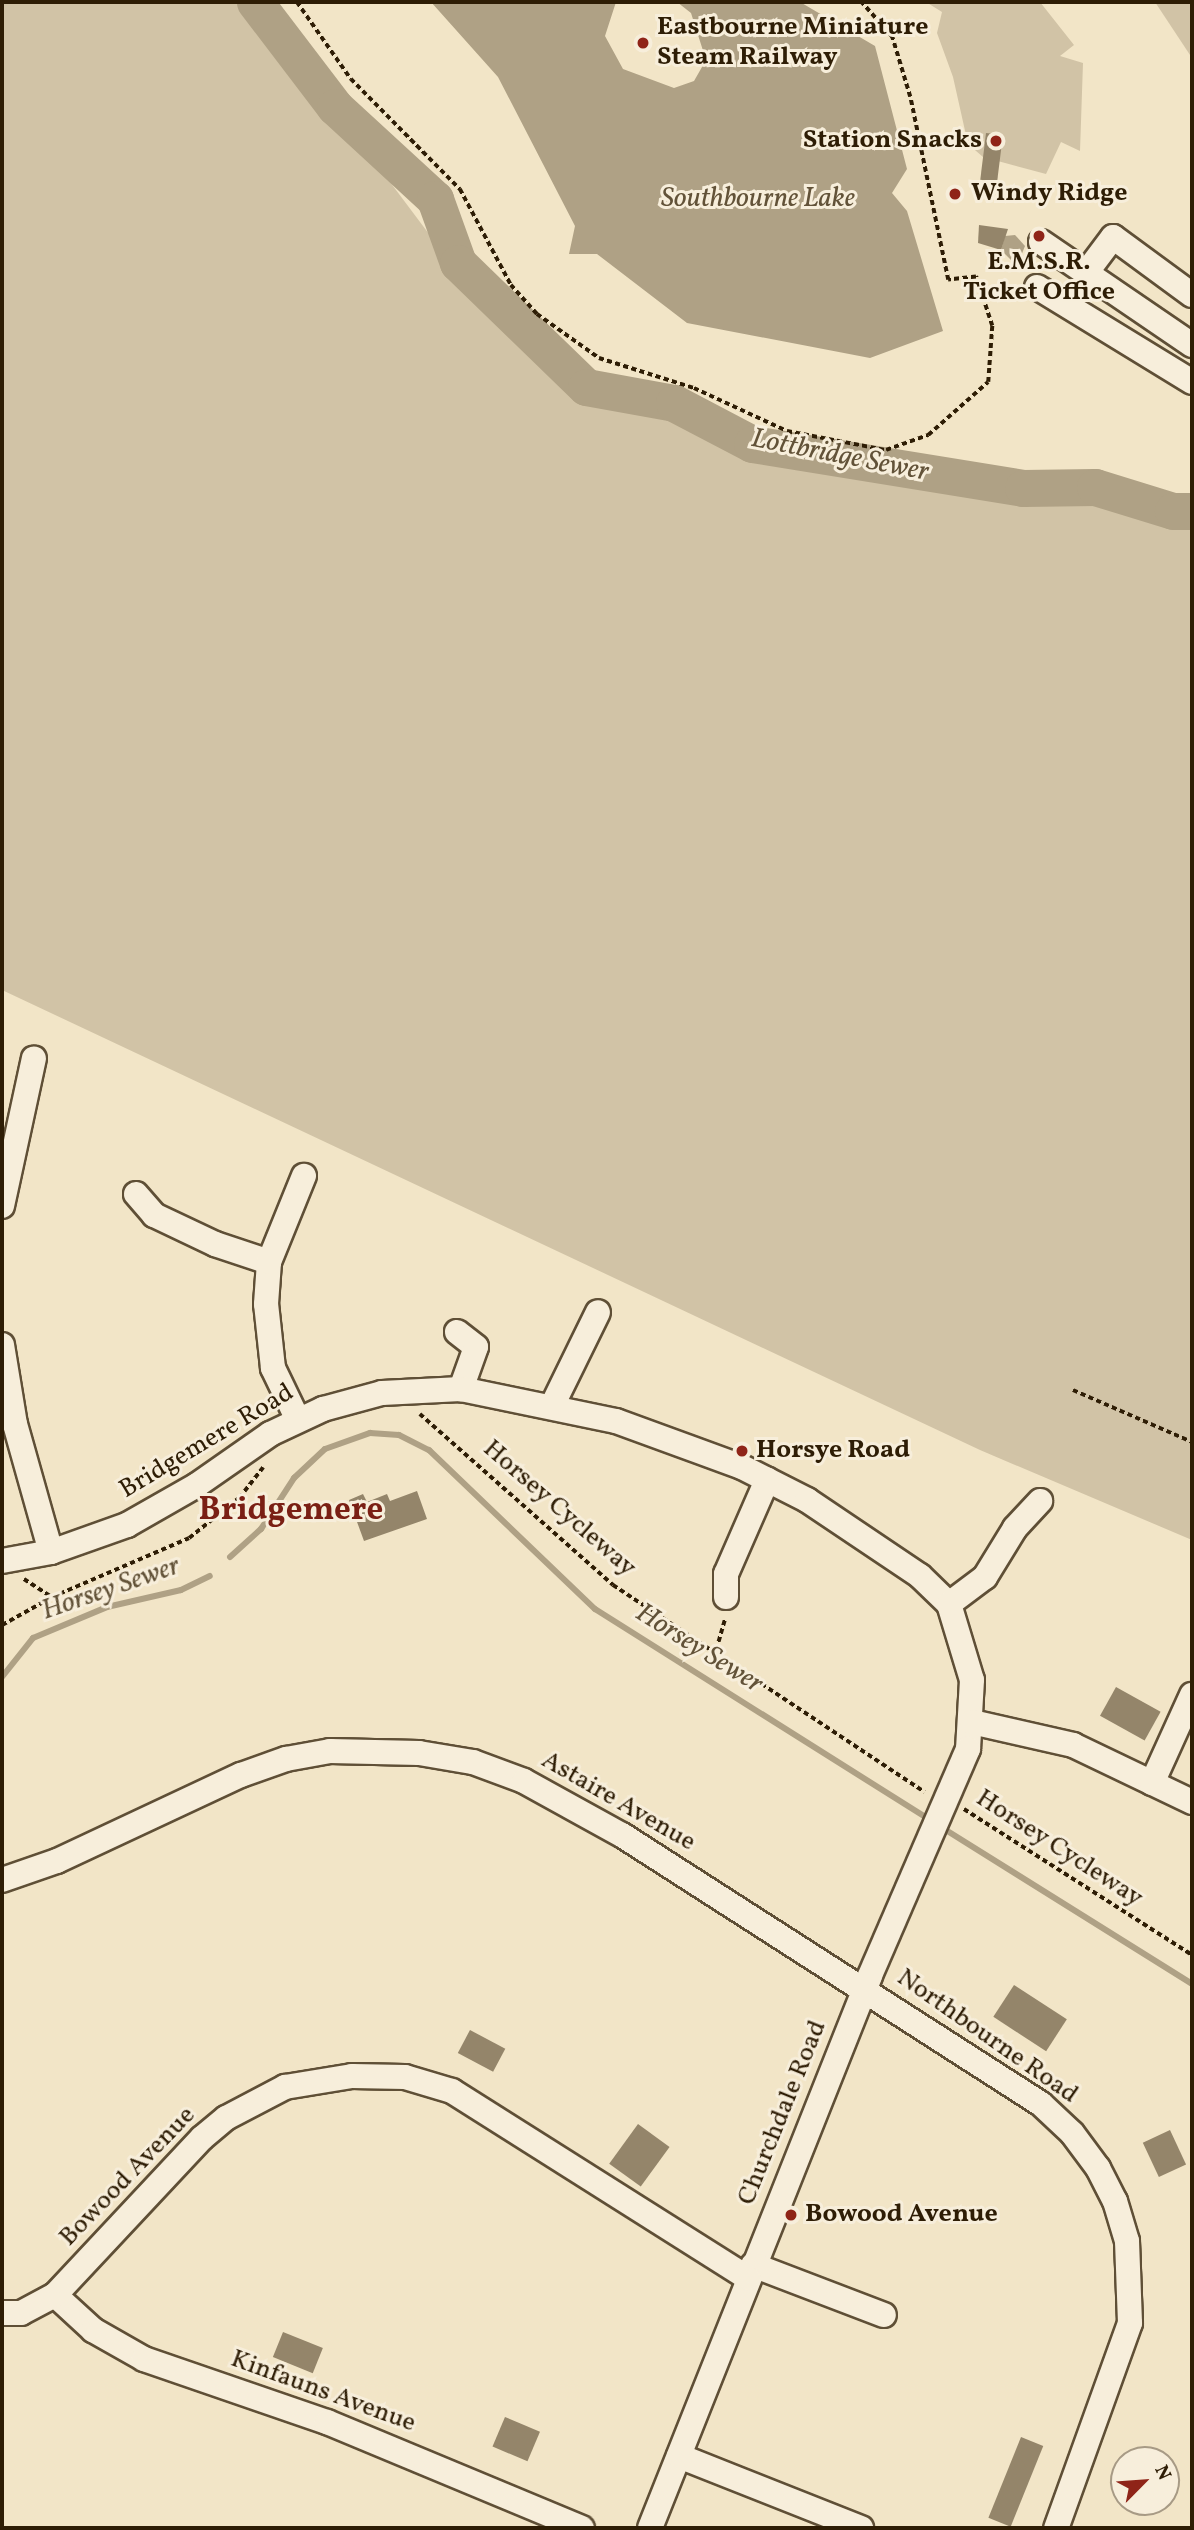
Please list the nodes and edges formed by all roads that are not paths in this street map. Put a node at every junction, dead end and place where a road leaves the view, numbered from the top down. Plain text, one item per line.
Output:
1 (1041, 243) dead end
2 (1086, 273) junction
3 (1037, 287) dead end
4 (1192, 295) edge
5 (1192, 345) edge
6 (1192, 382) edge
7 (34, 1058) dead end
8 (304, 1176) dead end
9 (136, 1194) dead end
10 (2, 1206) edge
11 (268, 1262) junction
12 (598, 1312) dead end
13 (457, 1332) dead end
14 (2, 1345) edge
15 (3, 1374) edge
16 (461, 1389) junction
17 (552, 1404) junction
18 (298, 1420) junction
19 (8, 1426) edge
20 (767, 1480) junction
21 (1040, 1501) dead end
22 (51, 1552) junction
23 (2, 1561) edge
24 (726, 1597) road end
25 (948, 1604) junction
26 (1192, 1695) edge
27 (972, 1722) junction
28 (1152, 1783) junction
29 (1192, 1802) edge
30 (2, 1880) edge
31 (865, 1989) junction
32 (750, 2272) junction
33 (55, 2295) junction
34 (2, 2313) edge
35 (884, 2315) dead end
36 (679, 2456) junction
37 (582, 2528) edge
38 (650, 2528) edge
39 (861, 2528) edge
40 (1056, 2528) edge

1 - 2 street
2 - 4 street
2 - 5 street
3 - 6 street
7 - 10 street
8 - 11 street
9 - 11 street
11 - 18 street
12 - 17 street
13 - 16 street
14 - 15 street
15 - 19 street
16 - 17 street, Bridgemere Road
16 - 18 street, Bridgemere Road
17 - 20 street, Bridgemere Road
18 - 22 street, Bridgemere Road
19 - 22 street
20 - 24 street
20 - 25 street, Bridgemere Road
21 - 25 street
22 - 23 street, Bridgemere Road
25 - 27 street, Bridgemere Road
26 - 28 street
27 - 28 street
27 - 31 street, Churchdale Road
28 - 29 street
30 - 31 street, Astaire Avenue
31 - 32 street, Churchdale Road
31 - 40 street, Northbourne Road
32 - 33 street, Bowood Avenue
32 - 35 street, Bowood Avenue
32 - 36 street, Churchdale Road
33 - 34 street, Bowood Avenue
33 - 37 street, Kinfauns Avenue
36 - 38 street, Churchdale Road
36 - 39 street

